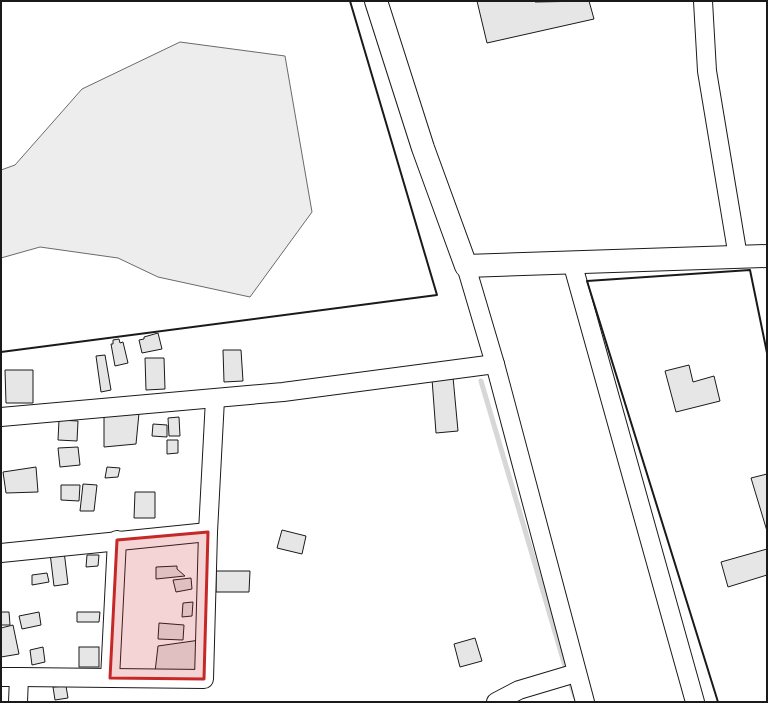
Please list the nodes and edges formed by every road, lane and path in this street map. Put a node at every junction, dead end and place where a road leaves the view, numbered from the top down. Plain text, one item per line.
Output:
1 (376, 1) edge
2 (703, 1) edge
3 (767, 256) edge
4 (738, 257) junction
5 (572, 262) junction
6 (466, 266) junction
7 (495, 364) junction
8 (215, 399) junction
9 (1, 417) edge
10 (208, 532) junction
11 (117, 540) junction
12 (1, 553) edge
13 (576, 674) junction
14 (1, 677) edge
15 (19, 677) junction
16 (110, 678) junction
17 (18, 702) edge
18 (496, 702) edge
19 (585, 702) edge
20 (695, 702) edge

1 - 6 main road
2 - 4 street
3 - 4 main road
4 - 5 main road
5 - 6 main road
5 - 20 street
6 - 7 street
7 - 8 street
7 - 13 street
8 - 9 street
8 - 10 street
10 - 11 street
10 - 16 street
11 - 12 street
11 - 16 street
13 - 18 street
13 - 19 street
14 - 15 street
15 - 16 street
15 - 17 street

